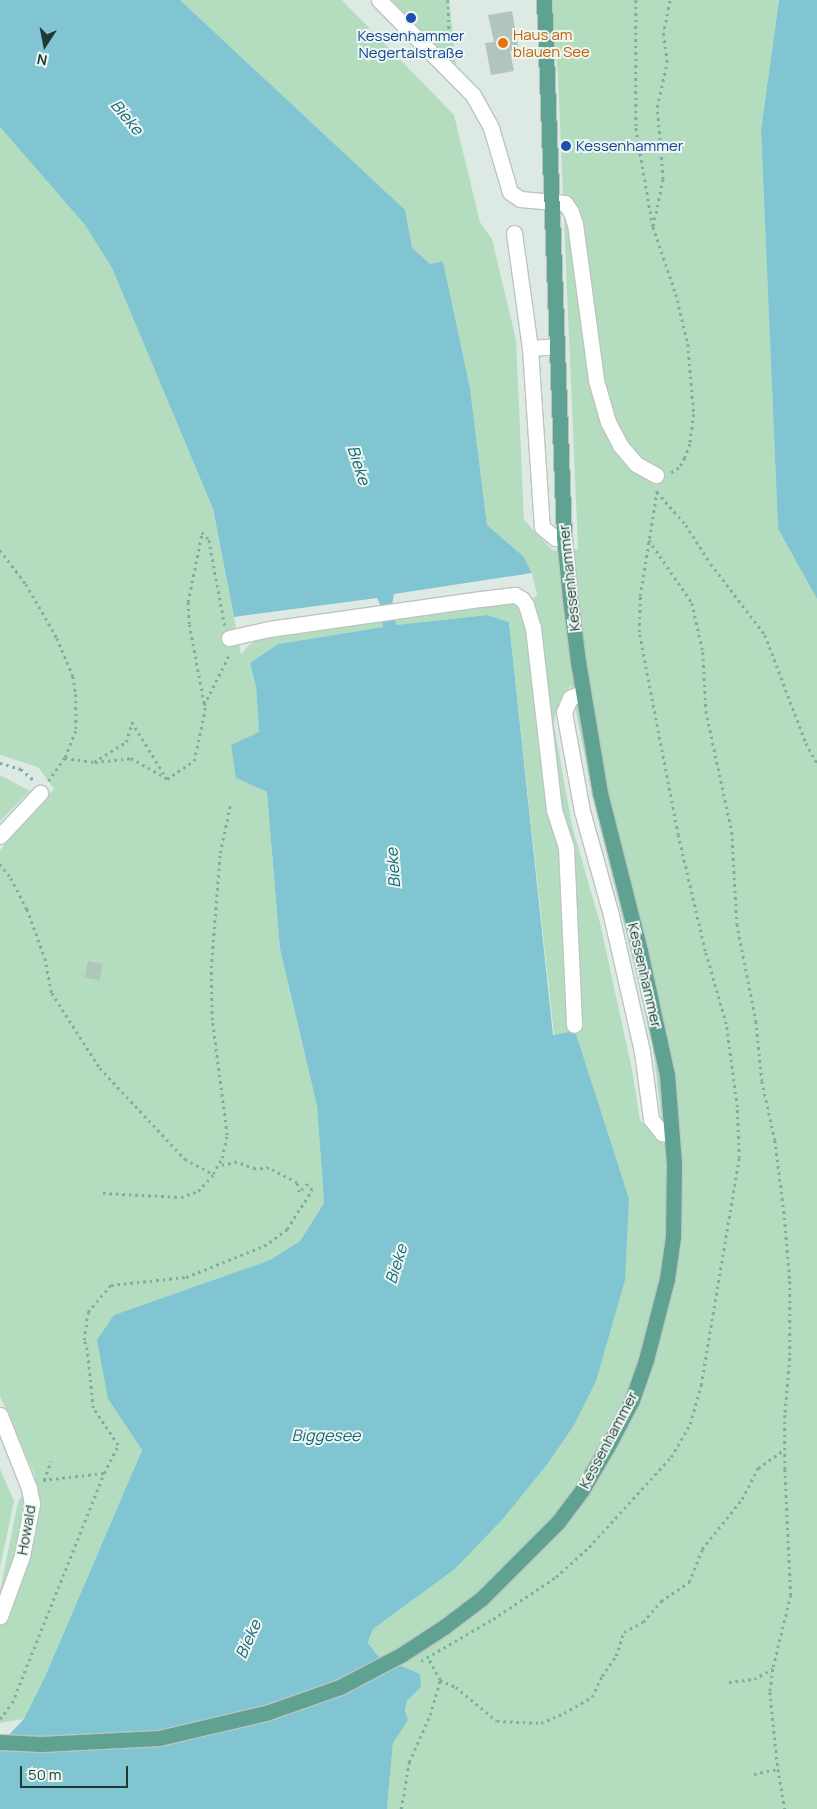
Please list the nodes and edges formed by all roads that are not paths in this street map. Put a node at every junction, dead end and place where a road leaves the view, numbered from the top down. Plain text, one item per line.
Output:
1 (379, 0) edge
2 (544, 0) edge
3 (551, 201) junction
4 (514, 233) dead end
5 (556, 346) junction
6 (530, 348) junction
7 (656, 475) road end
8 (564, 537) junction
9 (229, 638) road end
10 (583, 692) junction
11 (40, 793) road end
12 (0, 836) edge
13 (590, 840) junction
14 (566, 847) junction
15 (574, 1025) dead end
16 (671, 1135) junction
17 (0, 1415) edge
18 (0, 1616) edge
19 (0, 1742) edge

1 - 3 street
2 - 3 main road, Kessenhammer
3 - 5 main road, Kessenhammer
3 - 7 street
4 - 6 street
5 - 6 street
5 - 8 main road, Kessenhammer
6 - 8 street
8 - 10 main road, Kessenhammer
9 - 14 street
10 - 13 street
10 - 16 main road, Kessenhammer
11 - 12 street
13 - 14 street
13 - 16 street
14 - 15 street
16 - 19 main road, Kessenhammer
17 - 18 street, Howald

